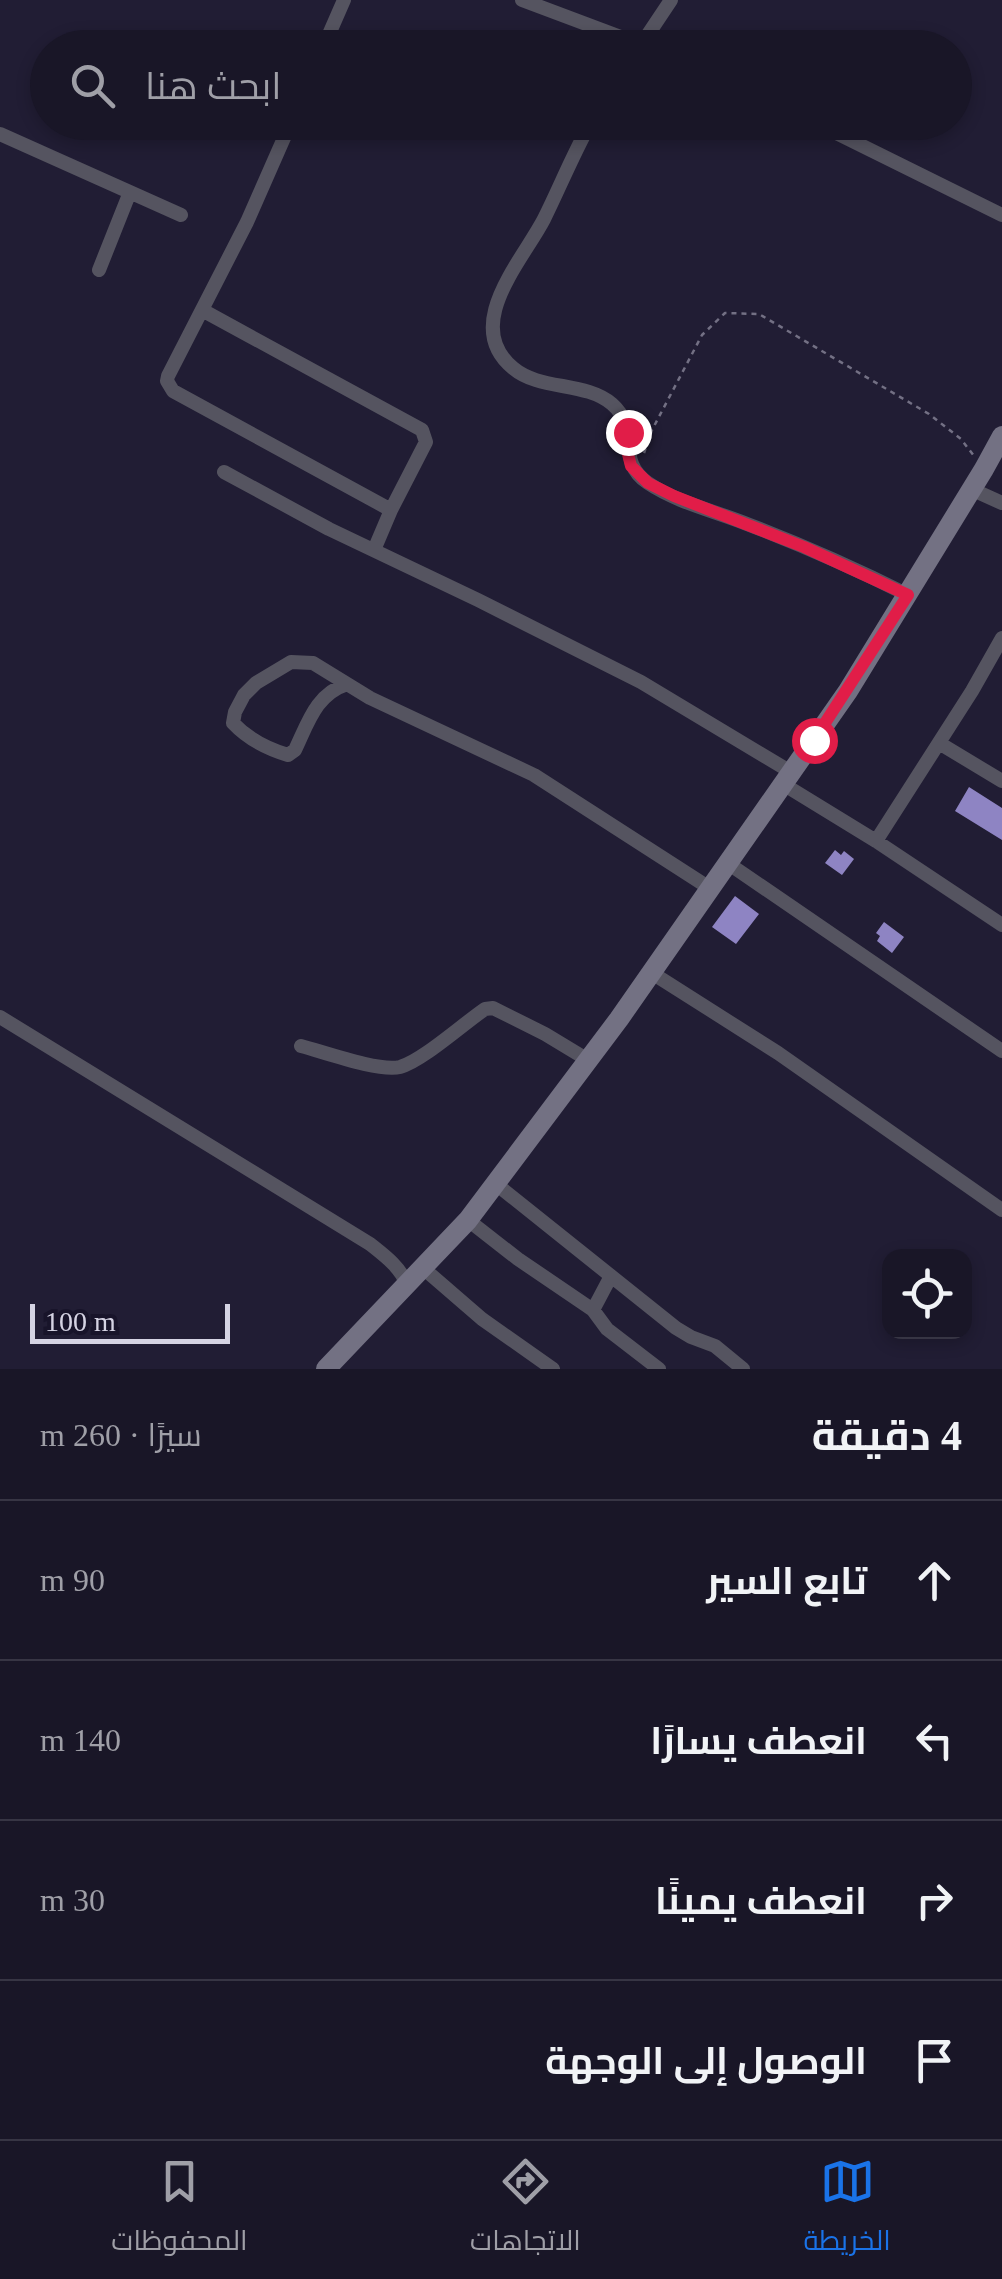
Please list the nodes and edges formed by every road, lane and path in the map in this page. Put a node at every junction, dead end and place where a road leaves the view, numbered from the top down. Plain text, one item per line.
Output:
1 (344, 0) edge
2 (522, 0) edge
3 (671, 0) edge
4 (331, 30) edge
5 (602, 30) edge
6 (653, 30) edge
7 (0, 134) edge
8 (283, 140) edge
9 (581, 140) edge
10 (850, 140) edge
11 (130, 192) junction
12 (181, 215) dead end
13 (1002, 215) edge
14 (99, 270) dead end
15 (202, 310) junction
16 (1002, 436) edge
17 (984, 469) junction
18 (224, 472) dead end
19 (637, 474) junction
20 (971, 489) junction
21 (1002, 503) edge
22 (391, 510) junction
23 (374, 550) junction
24 (908, 595) junction
25 (1002, 639) edge
26 (346, 684) junction
27 (938, 743) junction
28 (787, 778) junction
29 (1002, 782) edge
30 (876, 841) junction
31 (728, 864) junction
32 (712, 889) junction
33 (1002, 925) edge
34 (652, 972) junction
35 (0, 1017) edge
36 (301, 1046) dead end
37 (1002, 1051) edge
38 (588, 1060) junction
39 (496, 1184) junction
40 (1002, 1210) edge
41 (468, 1220) junction
42 (422, 1268) junction
43 (611, 1276) junction
44 (407, 1284) junction
45 (593, 1310) junction
46 (326, 1369) edge
47 (552, 1369) edge
48 (660, 1369) edge
49 (743, 1369) edge

1 - 4 street
2 - 5 street
3 - 6 street
7 - 11 street
8 - 15 street
9 - 19 street
10 - 13 street
11 - 12 street
11 - 14 street
15 - 22 street
15 - 22 street
16 - 17 main road
17 - 19 path
17 - 20 main road
18 - 23 street
19 - 24 street
20 - 21 street
20 - 24 main road
22 - 23 street
23 - 28 street
24 - 28 main road
25 - 27 street
26 - 26 street
26 - 32 street
27 - 29 street
27 - 30 street
28 - 30 street
28 - 31 main road
30 - 33 street
31 - 32 main road
31 - 37 street
32 - 34 main road
34 - 38 main road
34 - 40 street
35 - 44 street
36 - 38 street
38 - 39 main road
39 - 41 main road
39 - 43 street
41 - 42 main road
41 - 45 street
42 - 44 main road
42 - 47 street
43 - 45 street
43 - 49 street
44 - 46 main road
45 - 48 street

